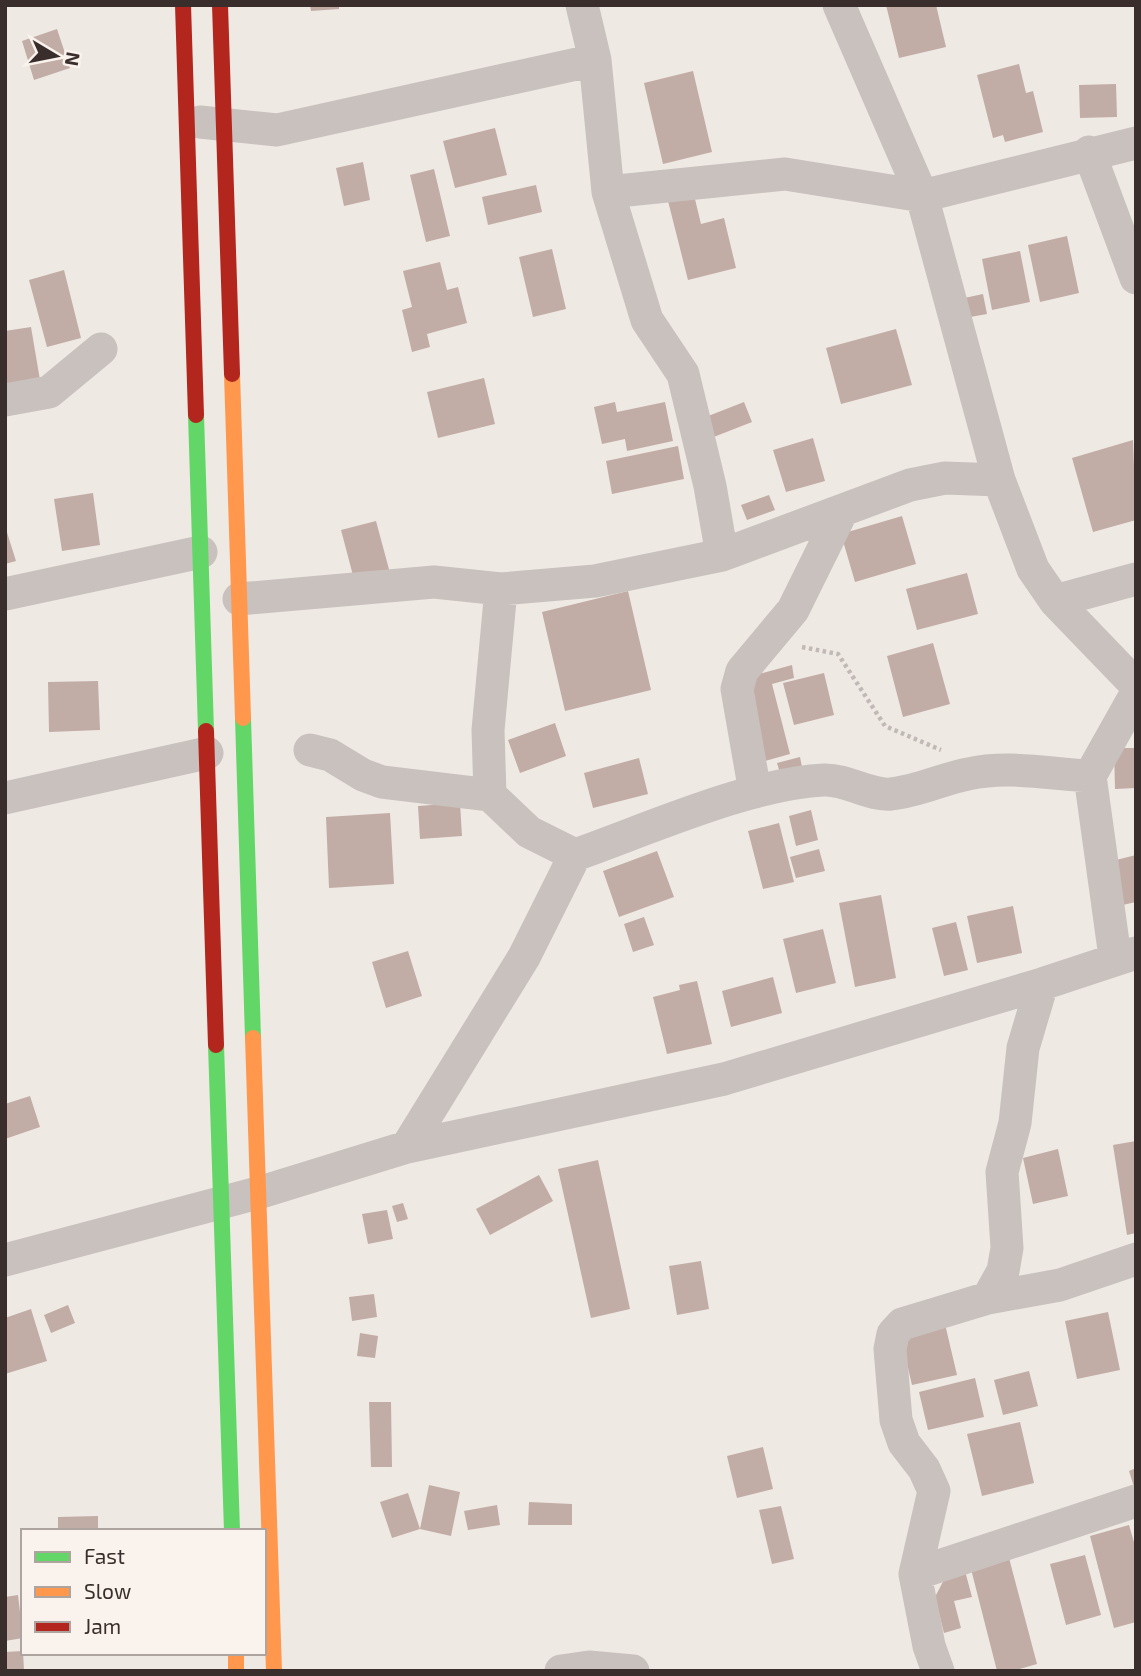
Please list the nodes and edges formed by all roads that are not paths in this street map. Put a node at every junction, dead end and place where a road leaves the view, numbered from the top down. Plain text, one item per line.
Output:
1 (184, 5) edge
2 (220, 5) edge
3 (582, 5) edge
4 (839, 5) edge
5 (595, 60) junction
6 (188, 120) junction
7 (225, 126) junction
8 (1136, 143) edge
9 (1089, 152) junction
10 (608, 192) junction
11 (922, 196) junction
12 (1136, 278) edge
13 (101, 349) dead end
14 (5, 400) edge
15 (999, 480) junction
16 (842, 511) junction
17 (201, 552) junction
18 (722, 555) junction
19 (1136, 579) edge
20 (501, 589) junction
21 (5, 594) edge
22 (239, 599) junction
23 (1055, 601) junction
24 (1136, 685) edge
25 (1136, 694) edge
26 (310, 750) dead end
27 (207, 753) junction
28 (1090, 776) junction
29 (755, 792) junction
30 (490, 795) junction
31 (5, 798) edge
32 (575, 855) junction
33 (1126, 955) edge
34 (1042, 984) junction
35 (407, 1147) junction
36 (258, 1193) junction
37 (221, 1204) junction
38 (1136, 1259) edge
39 (5, 1260) edge
40 (988, 1298) junction
41 (1136, 1501) edge
42 (232, 1529) edge
43 (915, 1574) junction
44 (274, 1671) edge
45 (561, 1671) edge
46 (633, 1671) edge
47 (937, 1671) edge

1 - 6 main road
2 - 7 main road
3 - 5 street
4 - 11 street
5 - 7 street
5 - 10 street
6 - 7 street
6 - 17 main road
7 - 22 main road
8 - 9 street
9 - 11 street
9 - 12 street
10 - 11 street
10 - 18 street
11 - 15 street
13 - 14 street
15 - 16 street
15 - 23 street
16 - 18 street
16 - 29 street
17 - 21 street
17 - 27 main road
18 - 20 street
19 - 23 street
20 - 22 street
20 - 30 street
22 - 36 main road
23 - 24 street
25 - 28 street
26 - 30 street
27 - 31 street
27 - 37 main road
28 - 29 street
28 - 33 street
29 - 32 street
30 - 32 street
32 - 35 street
33 - 34 street
34 - 35 street
34 - 40 street
35 - 36 street
36 - 37 street
36 - 44 main road
37 - 39 street
37 - 42 main road
38 - 40 street
40 - 43 street
41 - 43 street
43 - 47 street
45 - 46 street

